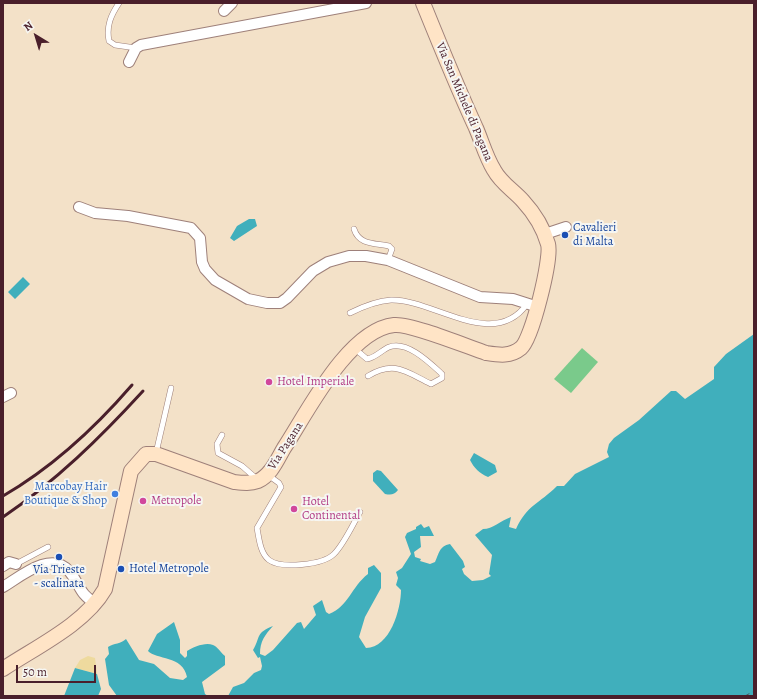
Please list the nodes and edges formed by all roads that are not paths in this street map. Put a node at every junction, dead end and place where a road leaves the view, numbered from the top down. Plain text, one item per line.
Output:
1 (120, 3) edge
2 (232, 3) edge
3 (366, 3) edge
4 (423, 3) edge
5 (224, 11) dead end
6 (136, 48) junction
7 (129, 62) dead end
8 (78, 207) dead end
9 (566, 227) dead end
10 (354, 228) dead end
11 (545, 234) junction
12 (388, 260) junction
13 (533, 305) junction
14 (350, 313) dead end
15 (532, 327) joint
16 (354, 347) junction
17 (368, 376) dead end
18 (171, 388) dead end
19 (222, 434) dead end
20 (156, 454) junction
21 (263, 477) junction
22 (360, 512) dead end
23 (48, 547) dead end
24 (16, 564) joint
25 (3, 566) edge
26 (3, 587) edge
27 (96, 604) junction
28 (3, 669) edge

1 - 6 lane
2 - 5 street
3 - 6 street
4 - 11 main road, Via San Michele di Pagana
6 - 7 street
8 - 12 street
9 - 11 street
10 - 12 lane
11 - 13 main road, Via San Michele di Pagana
12 - 13 street
13 - 14 lane
13 - 15 main road, Via San Michele di Pagana
15 - 16 main road, Via Pagana
16 - 17 lane
16 - 21 main road, Via Pagana
18 - 20 lane
19 - 21 lane
20 - 21 main road, Via Pagana
20 - 27 main road
21 - 22 lane
23 - 24 lane
24 - 25 street
26 - 27 street
27 - 28 main road

